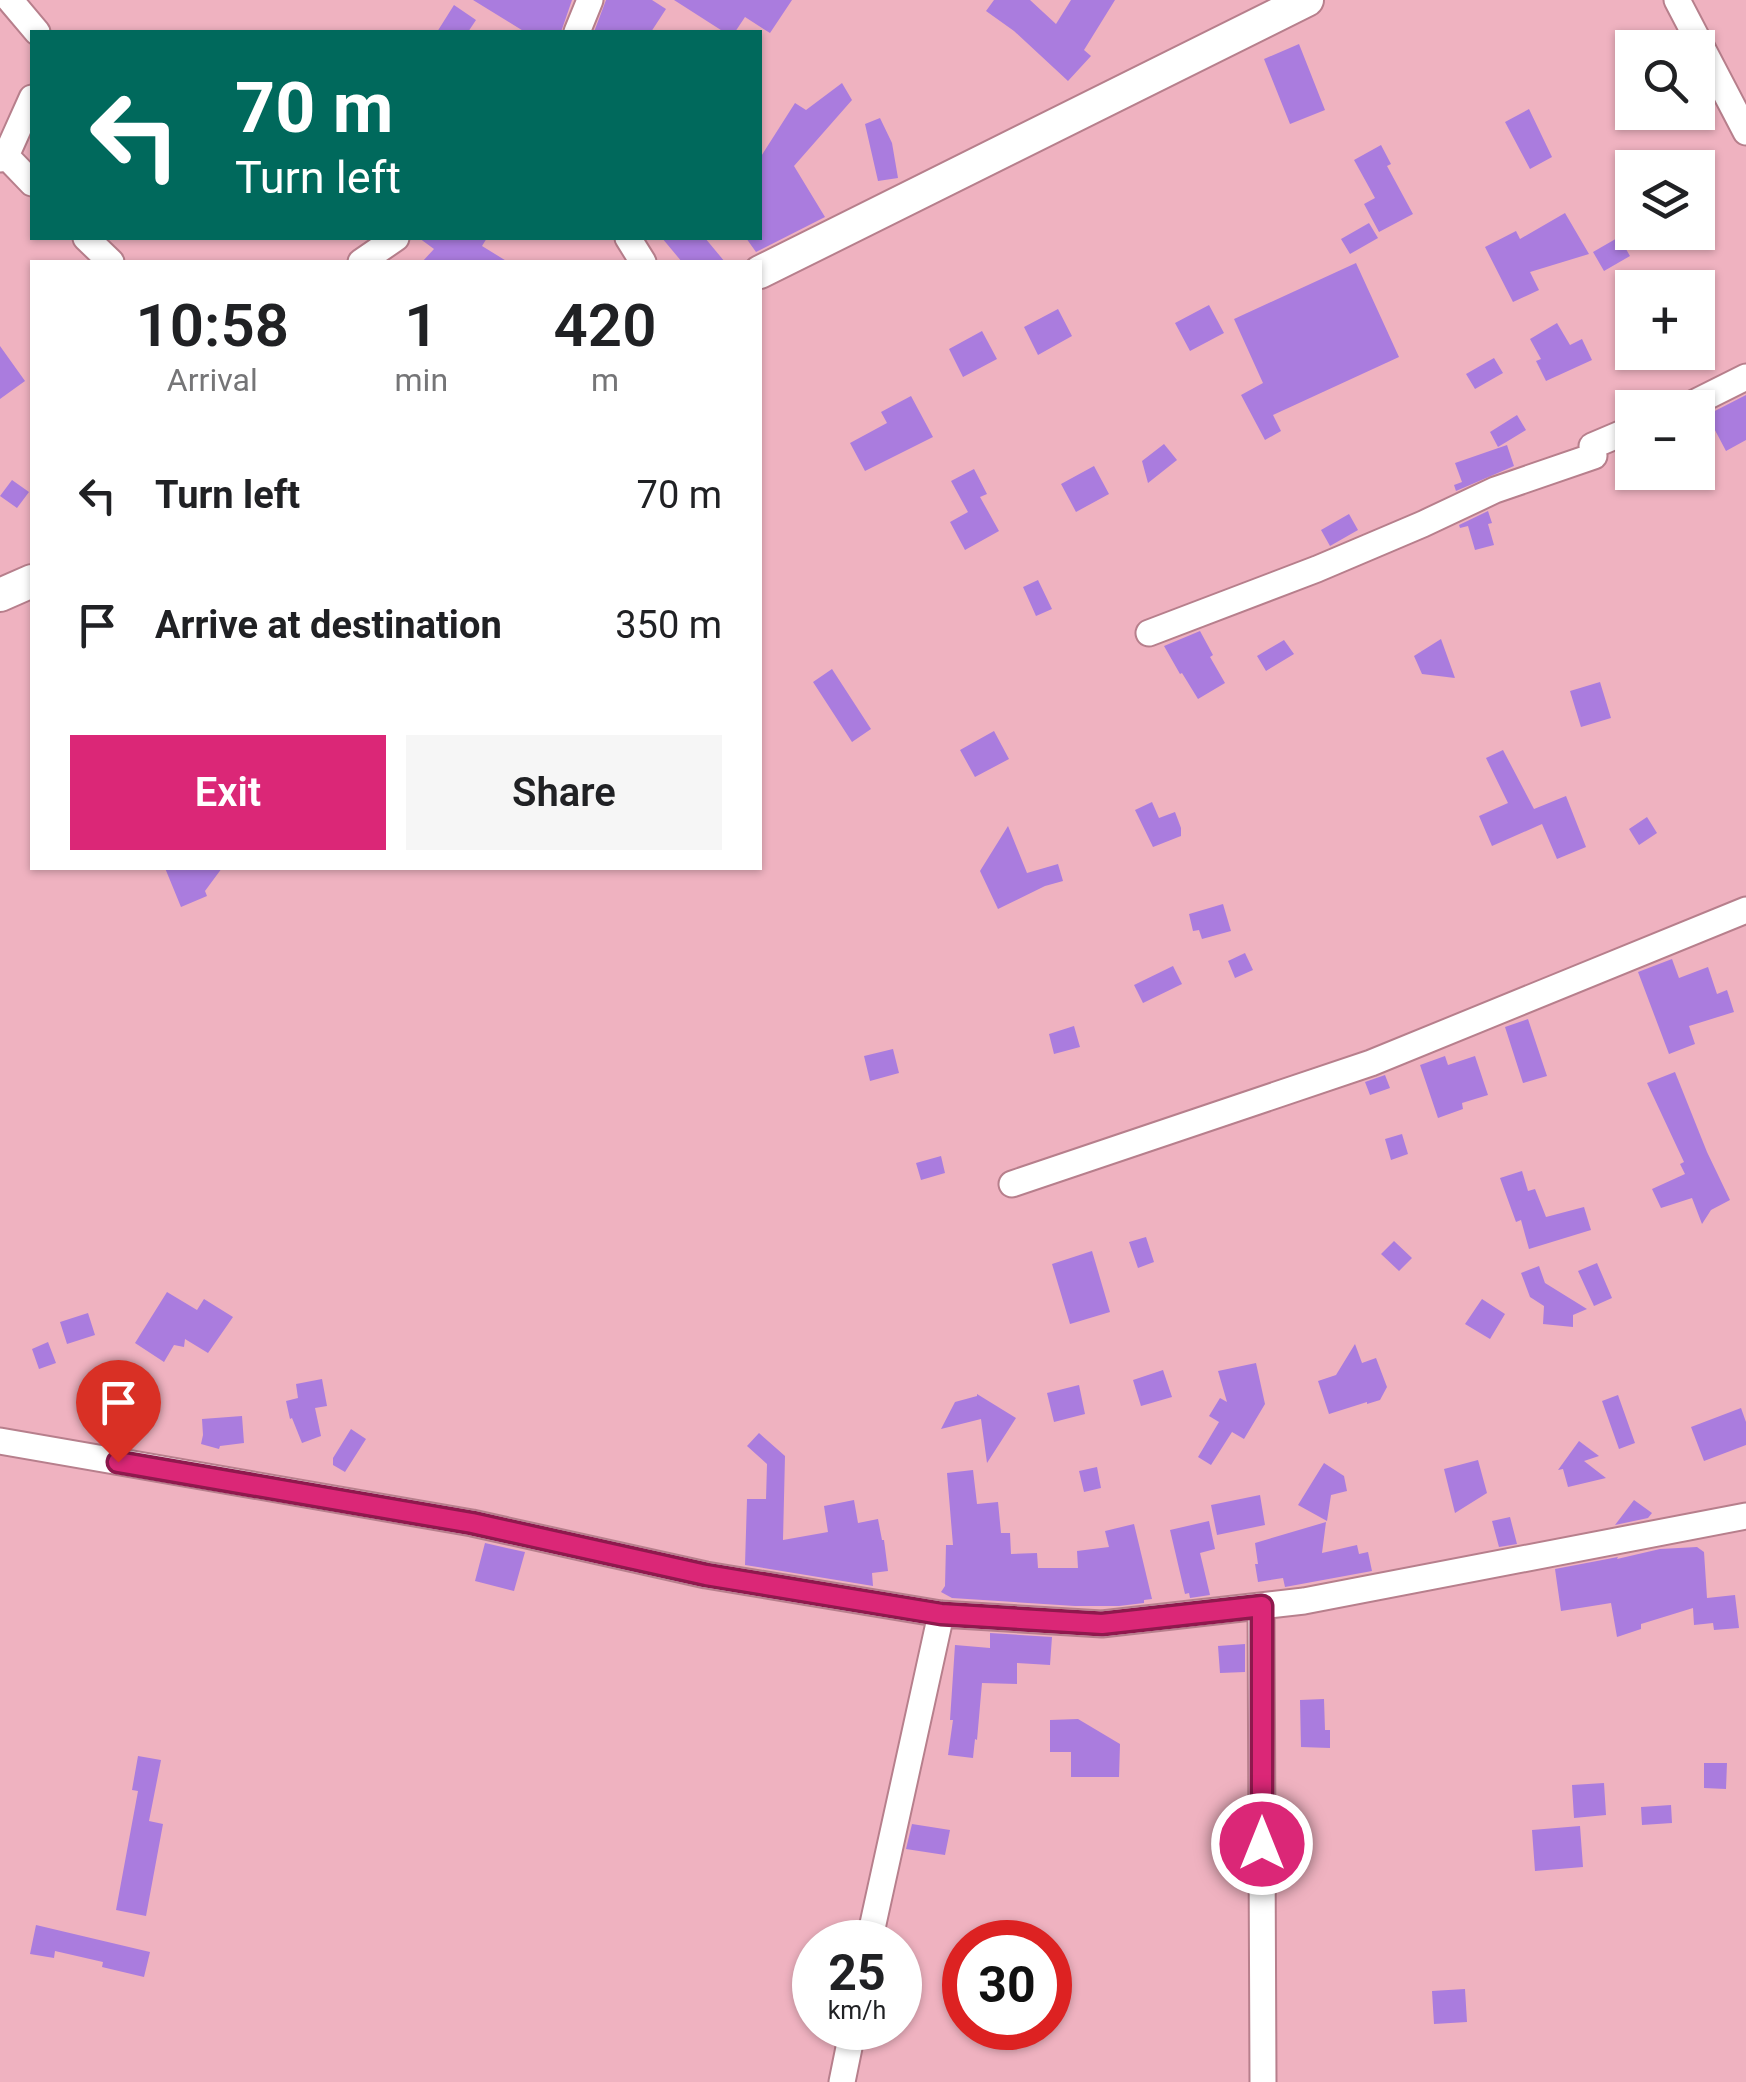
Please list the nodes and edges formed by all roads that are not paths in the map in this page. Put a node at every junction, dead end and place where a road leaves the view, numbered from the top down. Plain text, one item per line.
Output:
1 (10, 0) edge
2 (590, 0) edge
3 (1307, 0) edge
4 (1677, 0) edge
5 (35, 30) edge
6 (577, 30) edge
7 (30, 102) edge
8 (1746, 132) edge
9 (3, 158) edge
10 (30, 181) edge
11 (88, 240) edge
12 (393, 240) edge
13 (109, 260) edge
14 (364, 260) edge
15 (762, 271) edge
16 (1746, 377) edge
17 (1715, 392) edge
18 (1615, 436) edge
19 (30, 582) edge
20 (0, 594) edge
21 (1149, 634) dead end
22 (1746, 910) edge
23 (1012, 1184) dead end
24 (0, 1441) edge
25 (1746, 1516) edge
26 (1262, 1606) junction
27 (941, 1614) junction
28 (874, 1920) edge
29 (848, 2050) edge
30 (842, 2082) edge
31 (1262, 2082) edge

1 - 5 street
2 - 6 street
3 - 15 street
4 - 8 street
7 - 9 street
9 - 10 street
11 - 13 street
12 - 14 street
16 - 17 street
18 - 21 street
19 - 20 street
22 - 23 street
24 - 27 street
25 - 26 street
26 - 27 street
26 - 31 street
27 - 28 street
29 - 30 street

